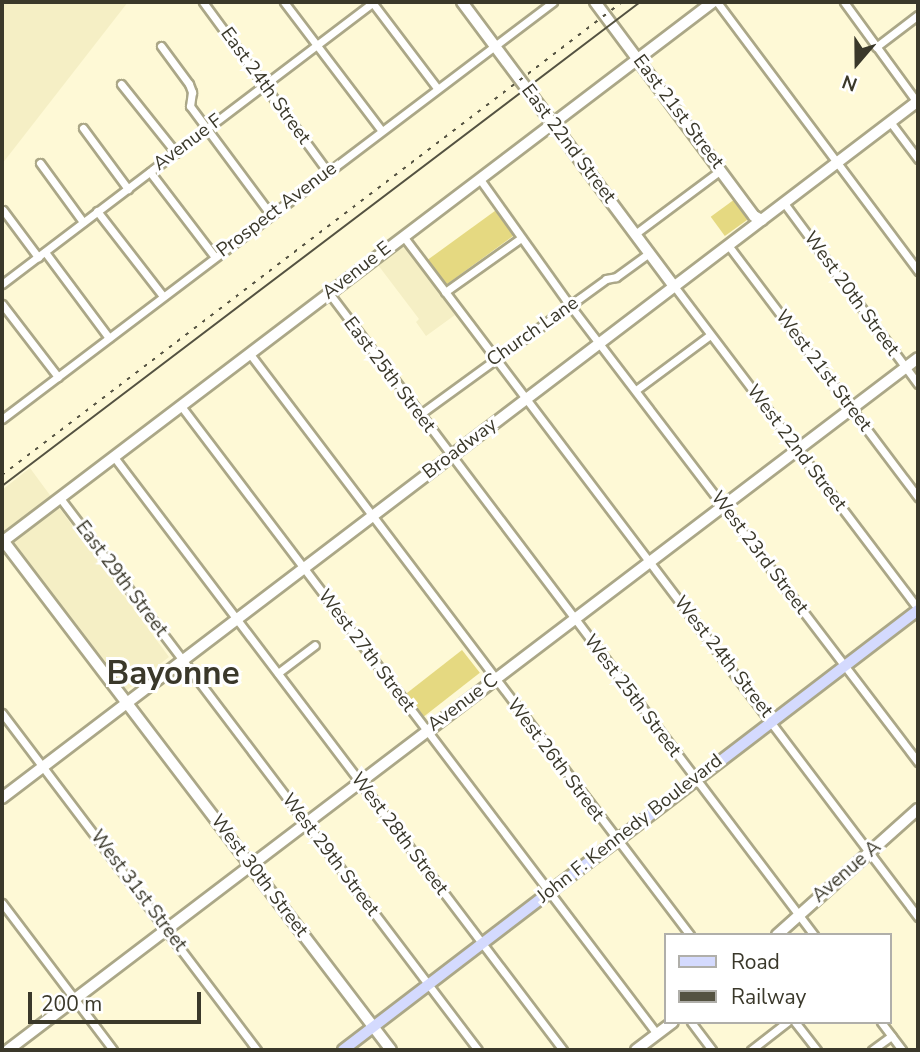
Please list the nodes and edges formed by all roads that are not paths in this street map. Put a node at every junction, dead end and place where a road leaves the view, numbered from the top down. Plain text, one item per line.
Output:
1 (203, 2) edge
2 (285, 2) edge
3 (372, 2) edge
4 (462, 2) edge
5 (553, 2) edge
6 (595, 2) edge
7 (715, 2) edge
8 (844, 2) edge
9 (918, 15) edge
10 (317, 45) junction
11 (161, 46) dead end
12 (495, 46) junction
13 (876, 47) junction
14 (637, 58) junction
15 (121, 84) dead end
16 (264, 85) junction
17 (437, 88) junction
18 (918, 102) edge
19 (891, 122) junction
20 (552, 123) junction
21 (83, 128) dead end
22 (207, 129) junction
23 (381, 130) junction
24 (176, 153) junction
25 (918, 159) edge
26 (40, 163) dead end
27 (836, 163) junction
28 (720, 170) junction
29 (327, 171) junction
30 (150, 172) junction
31 (479, 178) junction
32 (128, 189) junction
33 (784, 203) junction
34 (3, 210) edge
35 (97, 211) junction
36 (271, 215) junction
37 (762, 220) junction
38 (83, 222) junction
39 (635, 234) junction
40 (403, 236) junction
41 (521, 238) junction
42 (728, 245) junction
43 (649, 253) junction
44 (41, 254) junction
45 (215, 257) junction
46 (918, 271) edge
47 (2, 284) edge
48 (674, 286) junction
49 (445, 292) junction
50 (329, 293) junction
51 (163, 296) junction
52 (2, 304) edge
53 (570, 305) junction
54 (710, 335) junction
55 (109, 338) junction
56 (600, 343) junction
57 (250, 354) junction
58 (495, 358) junction
59 (918, 358) edge
60 (905, 368) junction
61 (58, 377) junction
62 (918, 384) edge
63 (636, 390) junction
64 (527, 399) junction
65 (181, 406) junction
66 (851, 409) junction
67 (419, 415) junction
68 (2, 419) edge
69 (797, 448) junction
70 (450, 456) junction
71 (114, 457) junction
72 (918, 497) edge
73 (60, 498) junction
74 (723, 507) junction
75 (371, 517) junction
76 (2, 540) edge
77 (650, 562) junction
78 (304, 568) junction
79 (918, 610) edge
80 (236, 618) junction
81 (574, 620) junction
82 (315, 645) dead end
83 (181, 661) junction
84 (844, 665) junction
85 (278, 673) junction
86 (495, 680) junction
87 (127, 702) junction
88 (2, 713) edge
89 (771, 719) junction
90 (426, 730) junction
91 (918, 762) edge
92 (43, 766) junction
93 (695, 779) junction
94 (359, 782) junction
95 (2, 798) edge
96 (918, 809) edge
97 (306, 824) junction
98 (616, 840) junction
99 (870, 851) junction
100 (250, 864) junction
101 (548, 891) junction
102 (2, 903) edge
103 (799, 915) junction
104 (918, 917) edge
105 (166, 928) junction
106 (688, 933) edge
107 (779, 933) edge
108 (812, 933) edge
109 (482, 943) junction
110 (428, 985) junction
111 (74, 999) junction
112 (670, 1024) edge
113 (692, 1024) edge
114 (784, 1024) edge
115 (797, 1024) edge
116 (883, 1024) edge
117 (373, 1027) junction
118 (657, 1034) junction
119 (891, 1035) junction
120 (900, 1048) edge
121 (8, 1050) edge
122 (113, 1050) edge
123 (257, 1050) edge
124 (343, 1050) edge
125 (391, 1050) edge
126 (478, 1050) edge
127 (563, 1050) edge
128 (636, 1050) edge
129 (712, 1050) edge
130 (751, 1050) edge
131 (817, 1050) edge
132 (872, 1050) edge

1 - 16 street, East 24th Street
2 - 10 street
3 - 10 street, Avenue F
3 - 17 street
4 - 12 street, East 22nd Street
5 - 12 street, Prospect Avenue
6 - 14 street, East 21st Street
7 - 14 street, Avenue E
7 - 27 street
8 - 13 street
9 - 13 street
10 - 16 street, Avenue F
10 - 23 street
11 - 22 street
12 - 17 street, Prospect Avenue
12 - 20 street, East 22nd Street
13 - 18 street
14 - 20 street, Avenue E
14 - 28 street, East 21st Street
15 - 24 street
16 - 22 street, Avenue F
16 - 29 street, East 24th Street
17 - 23 street, Prospect Avenue
18 - 19 street, Broadway
19 - 25 street
19 - 27 street, Broadway
20 - 31 street, Avenue E
20 - 39 street, East 22nd Street
21 - 32 street
22 - 24 street, Avenue F
22 - 36 street
23 - 29 street, Prospect Avenue
24 - 30 street, Avenue F
26 - 38 street
27 - 33 street, Broadway
27 - 46 street
28 - 37 street, East 21st Street
28 - 39 street
29 - 36 street, Prospect Avenue
30 - 32 street, Avenue F
30 - 45 street
31 - 40 street, Avenue E
31 - 41 street, West 23rd Street
32 - 35 street, Avenue F
33 - 37 street, Broadway
33 - 60 street, West 20th Street
34 - 44 street
35 - 38 street, Avenue F
35 - 51 street
36 - 45 street, Prospect Avenue
37 - 42 street, Broadway
38 - 44 street, Avenue F
39 - 43 street, East 22nd Street
40 - 49 street
40 - 50 street, Avenue E
41 - 49 street
41 - 53 street, West 23rd Street
42 - 48 street, Broadway
42 - 66 street, West 21st Street
43 - 48 street, East 22nd Street
43 - 53 street, Church Lane
44 - 47 street, Avenue F
44 - 55 street
45 - 51 street, Prospect Avenue
48 - 54 street, West 22nd Street
48 - 56 street, Broadway
49 - 58 street
50 - 57 street, Avenue E
50 - 67 street, East 25th Street
51 - 55 street, Prospect Avenue
52 - 61 street
53 - 56 street, West 23rd Street
53 - 58 street, Church Lane
54 - 63 street
54 - 69 street, West 22nd Street
55 - 61 street, Prospect Avenue
56 - 63 street, West 23rd Street
56 - 64 street, Broadway
57 - 65 street, Avenue E
57 - 75 street, West 26th Street
58 - 64 street
58 - 67 street, Church Lane
59 - 60 street, Avenue C
60 - 62 street, West 20th Street
60 - 66 street, Avenue C
61 - 68 street, Prospect Avenue
63 - 74 street, West 23rd Street
64 - 70 street, Broadway
64 - 77 street, West 24th Street
65 - 71 street, Avenue E
65 - 78 street, West 27th Street
66 - 69 street, Avenue C
66 - 72 street, West 21st Street
67 - 70 street, East 25th Street
69 - 74 street, Avenue C
69 - 79 street, West 22nd Street
70 - 75 street, Broadway
70 - 81 street, West 25th Street
71 - 73 street, Avenue E
71 - 80 street, West 28th Street
73 - 76 street, Avenue E
73 - 83 street, East 29th Street
74 - 77 street, Avenue C
74 - 84 street, West 23rd Street
75 - 78 street, Broadway
75 - 86 street, West 26th Street
76 - 87 street, West 30th Street
77 - 81 street, Avenue C
77 - 89 street, West 24th Street
78 - 80 street, Broadway
78 - 90 street, West 27th Street
79 - 84 main road, John F. Kennedy Boulevard
80 - 83 street, Broadway
80 - 85 street, West 28th Street
81 - 86 street, Avenue C
81 - 93 street, West 25th Street
82 - 85 street
83 - 87 street, Broadway
83 - 97 street, West 29th Street
84 - 89 main road, John F. Kennedy Boulevard
84 - 91 street, West 23rd Street
85 - 94 street, West 28th Street
86 - 90 street, Avenue C
86 - 98 street, West 26th Street
87 - 92 street, Broadway
87 - 100 street, West 30th Street
88 - 92 street, West 31st Street
89 - 93 main road, John F. Kennedy Boulevard
89 - 99 street, West 24th Street
90 - 94 street, Avenue C
90 - 101 street, West 27th Street
92 - 95 street, Broadway
92 - 105 street, West 31st Street
93 - 98 main road, John F. Kennedy Boulevard
93 - 103 street, West 25th Street
94 - 97 street, Avenue C
94 - 109 street, West 28th Street
96 - 99 street, Avenue A
97 - 100 street, Avenue C
97 - 110 street, West 29th Street
98 - 101 main road, John F. Kennedy Boulevard
98 - 106 street, West 26th Street
99 - 103 street, Avenue A
99 - 104 street, West 24th Street
100 - 105 street, Avenue C
100 - 117 street, West 30th Street
101 - 109 main road, John F. Kennedy Boulevard
101 - 118 street, West 27th Street
102 - 111 street
103 - 107 street, Avenue A
103 - 108 street, West 25th Street
105 - 111 street, Avenue C
105 - 123 street, West 31st Street
109 - 110 main road, John F. Kennedy Boulevard
109 - 127 street, West 28th Street
110 - 117 main road, John F. Kennedy Boulevard
110 - 126 street, West 29th Street
111 - 121 street, Avenue C
111 - 122 street
112 - 118 street
113 - 129 street
114 - 130 street
115 - 131 street
116 - 119 street
117 - 124 main road, John F. Kennedy Boulevard
117 - 125 street, West 30th Street
118 - 128 street
119 - 120 street
119 - 132 street

